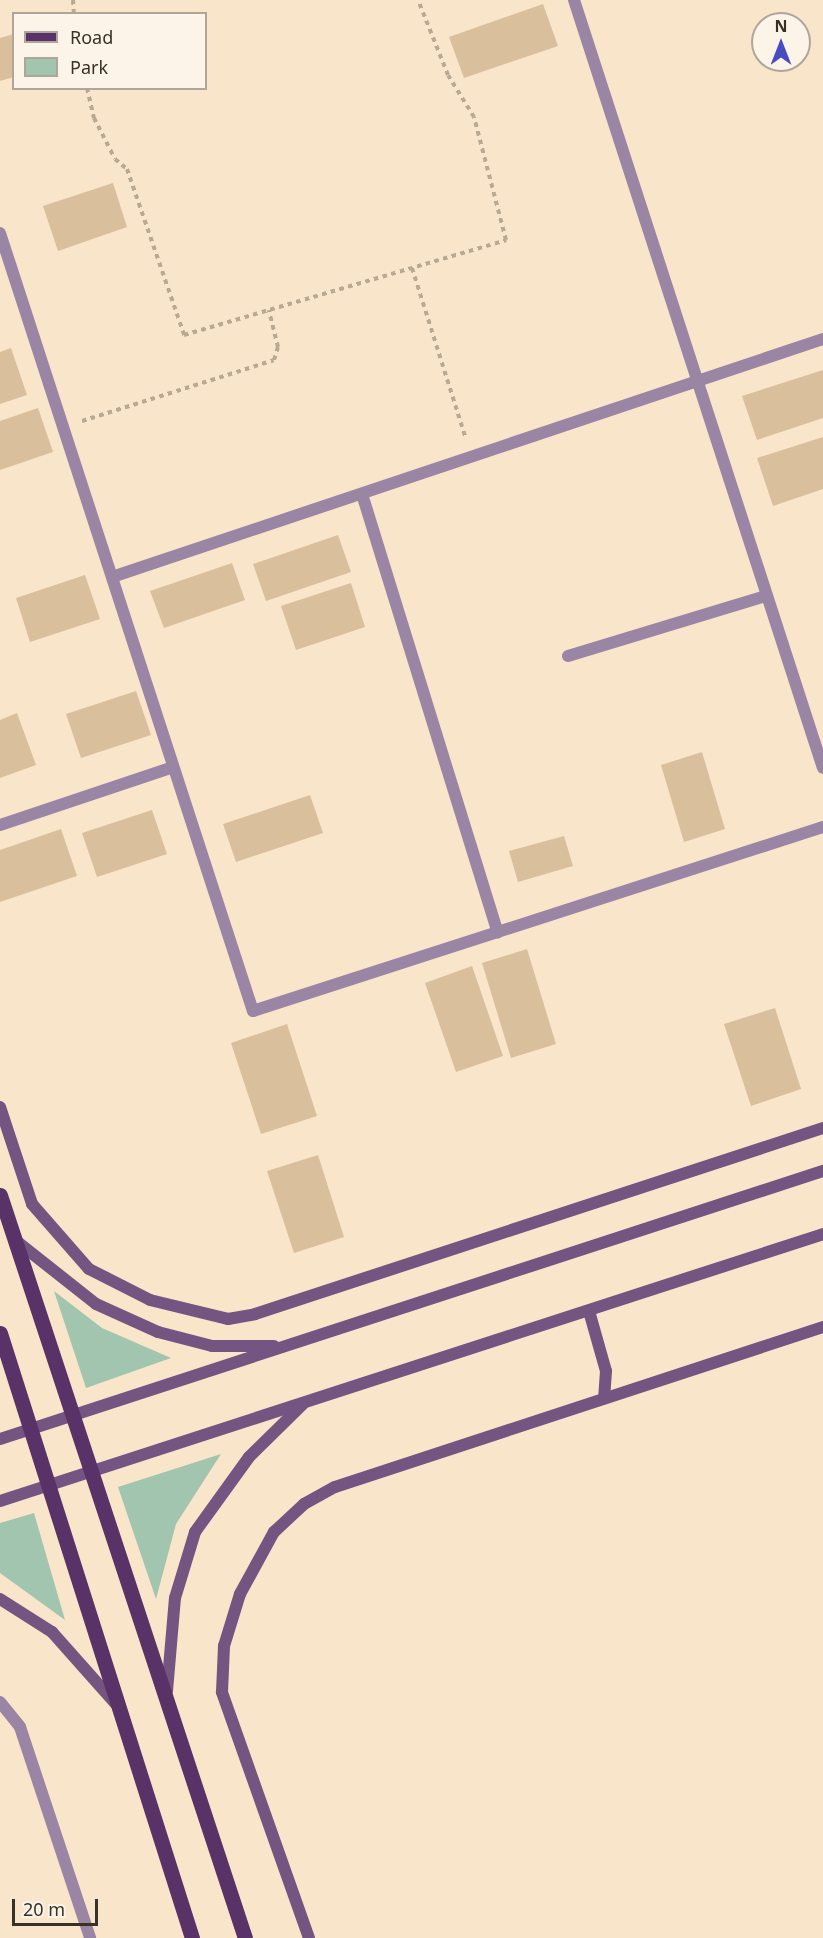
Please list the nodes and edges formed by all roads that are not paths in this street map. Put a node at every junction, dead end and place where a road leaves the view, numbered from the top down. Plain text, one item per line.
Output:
1 (574, 0) edge
2 (0, 233) edge
3 (823, 339) edge
4 (697, 384) junction
5 (362, 494) junction
6 (115, 576) junction
7 (766, 596) junction
8 (568, 656) dead end
9 (173, 768) junction
10 (823, 768) edge
11 (0, 825) edge
12 (823, 827) edge
13 (498, 932) junction
14 (0, 1107) edge
15 (823, 1128) edge
16 (823, 1171) edge
17 (0, 1195) edge
18 (823, 1234) edge
19 (15, 1239) junction
20 (590, 1311) junction
21 (823, 1327) edge
22 (0, 1333) edge
23 (285, 1346) junction
24 (604, 1396) junction
25 (306, 1401) junction
26 (76, 1415) junction
27 (31, 1429) junction
28 (0, 1439) edge
29 (92, 1469) junction
30 (49, 1485) junction
31 (0, 1501) edge
32 (0, 1599) edge
33 (167, 1691) junction
34 (0, 1702) edge
35 (119, 1707) junction
36 (90, 1938) edge
37 (192, 1938) edge
38 (245, 1938) edge
39 (309, 1938) edge

1 - 4 street
2 - 6 street
3 - 4 street
4 - 5 street
4 - 7 street
5 - 6 street
5 - 13 street
6 - 9 street
7 - 8 street
7 - 10 street
9 - 11 street
9 - 13 street
12 - 13 street
14 - 15 main road
16 - 23 main road
17 - 19 main road
18 - 20 main road
19 - 23 main road
19 - 26 main road
20 - 24 main road
20 - 25 main road
21 - 24 main road
22 - 27 main road
23 - 26 main road
24 - 39 main road
25 - 29 main road
25 - 33 main road
26 - 27 main road
26 - 29 main road
27 - 28 main road
27 - 30 main road
29 - 30 main road
29 - 33 main road
30 - 31 main road
30 - 35 main road
32 - 35 main road
33 - 38 main road
34 - 36 street
35 - 37 main road

